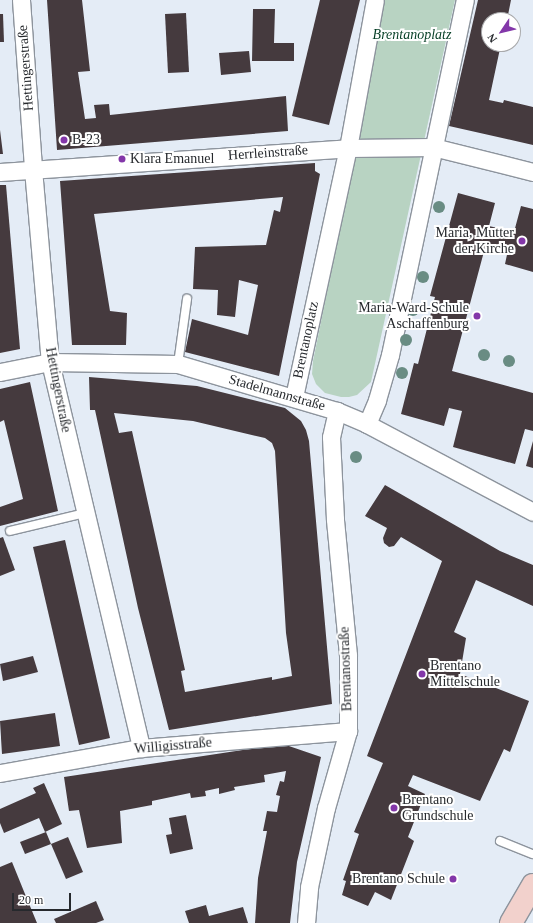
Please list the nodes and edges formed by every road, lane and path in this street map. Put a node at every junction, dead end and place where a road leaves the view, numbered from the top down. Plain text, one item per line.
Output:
1 (21, 0) edge
2 (375, 0) edge
3 (465, 0) edge
4 (433, 147) junction
5 (348, 148) junction
6 (32, 169) junction
7 (0, 172) edge
8 (533, 172) edge
9 (187, 299) dead end
10 (50, 362) junction
11 (178, 364) junction
12 (0, 372) edge
13 (294, 397) junction
14 (337, 411) junction
15 (368, 424) junction
16 (533, 512) edge
17 (86, 513) junction
18 (10, 531) dead end
19 (348, 731) junction
20 (141, 748) junction
21 (0, 773) edge
22 (500, 841) dead end
23 (533, 854) edge
24 (533, 885) edge
25 (306, 923) edge
26 (511, 923) edge

1 - 6 street, Hettingerstraße
2 - 5 street, Brentanoplatz
3 - 4 street
4 - 5 street, Herrleinstraße
4 - 8 street, Herrleinstraße
4 - 15 street
5 - 6 street, Herrleinstraße
5 - 13 street, Brentanoplatz
6 - 7 street, Herrleinstraße
6 - 10 street, Hettingerstraße
9 - 11 lane
10 - 11 street, Stadelmannstraße
10 - 12 street, Stadelmannstraße
10 - 17 street, Hettingerstraße
11 - 13 street, Stadelmannstraße
13 - 14 street, Stadelmannstraße
14 - 15 street, Stadelmannstraße
14 - 19 street, Brentanostraße
15 - 16 street, Stadelmannstraße
17 - 18 lane
17 - 20 street, Hettingerstraße
19 - 20 street, Willigisstraße
19 - 25 street, Brentanostraße
20 - 21 street, Willigisstraße
22 - 23 lane
24 - 26 street

